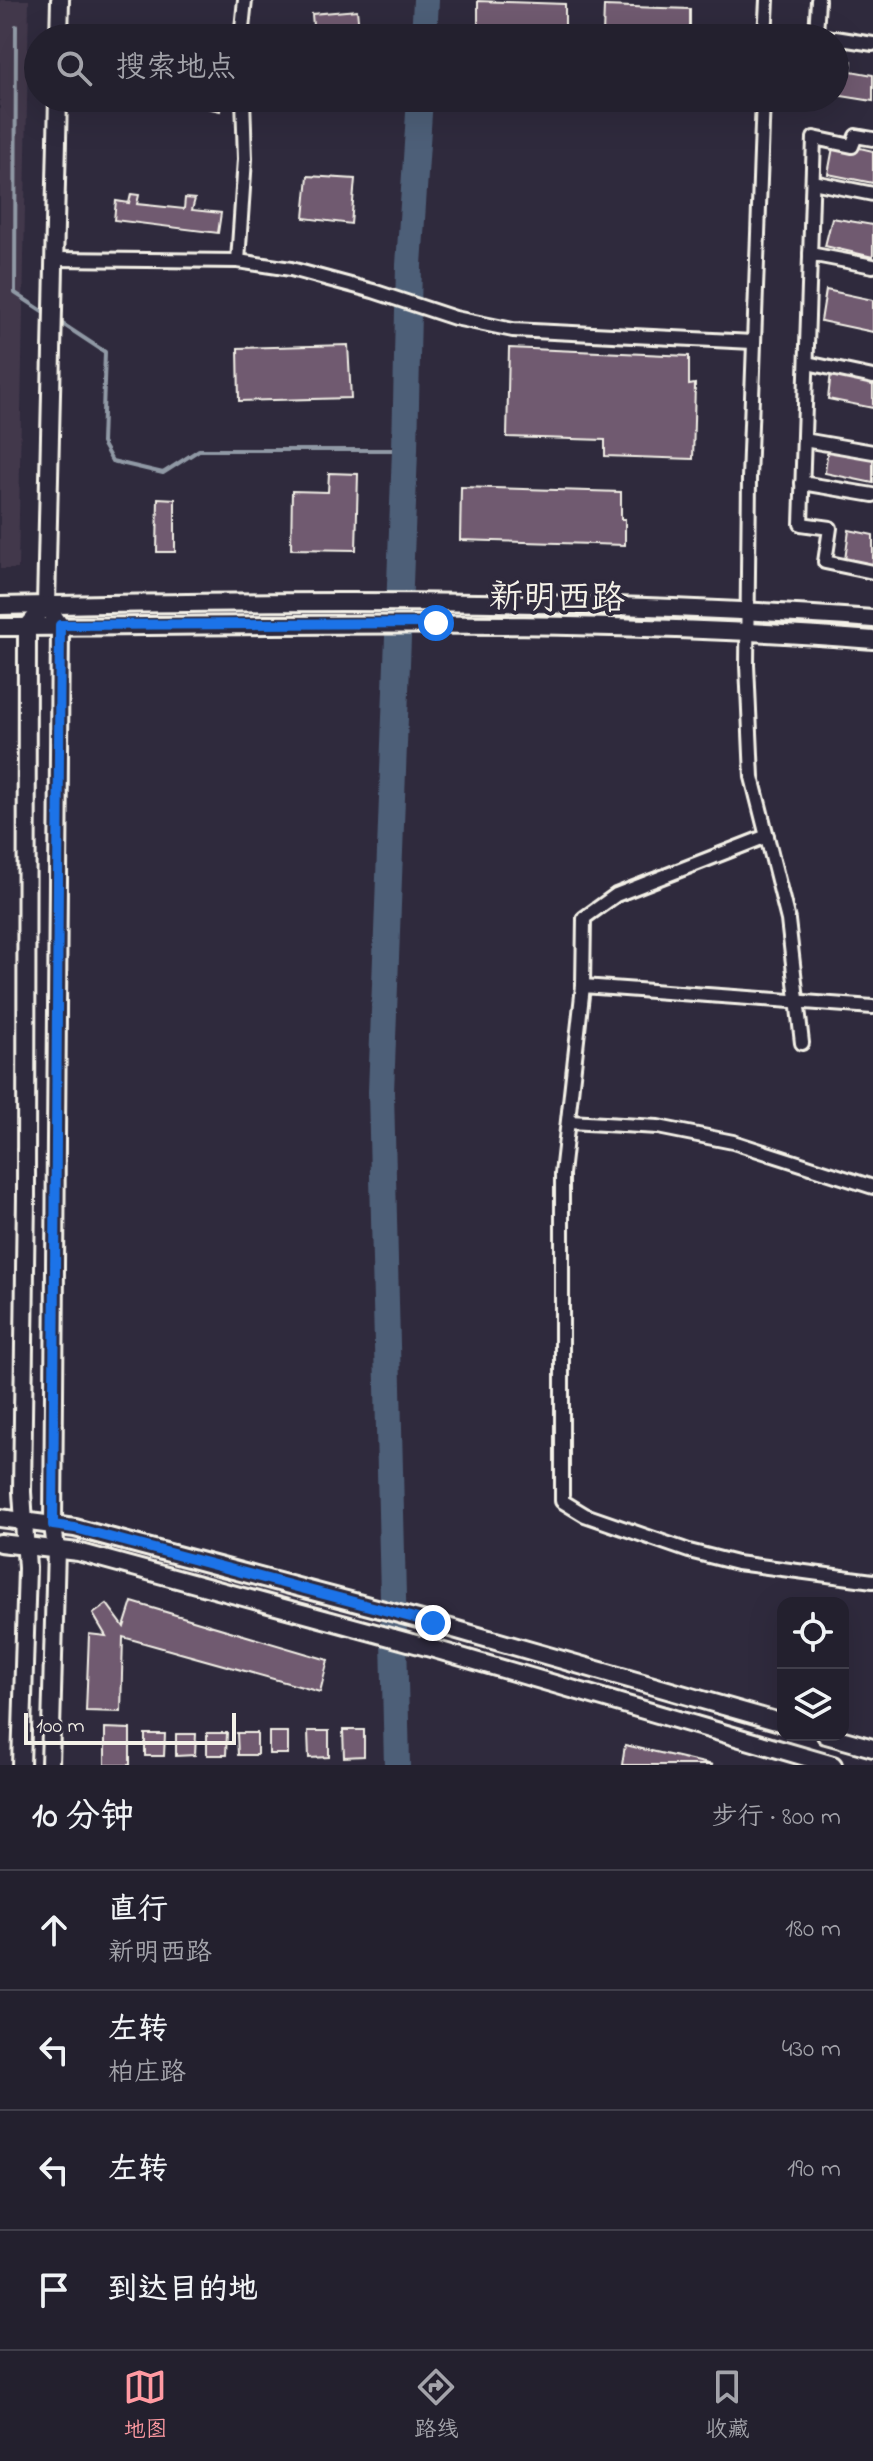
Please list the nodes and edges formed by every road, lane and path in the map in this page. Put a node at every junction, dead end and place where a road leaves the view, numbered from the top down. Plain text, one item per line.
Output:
1 (60, 0) edge
2 (245, 0) edge
3 (767, 0) edge
4 (818, 0) edge
5 (59, 24) edge
6 (242, 24) edge
7 (766, 24) edge
8 (817, 24) edge
9 (849, 40) edge
10 (873, 44) edge
11 (58, 112) edge
12 (243, 112) edge
13 (762, 112) edge
14 (873, 139) edge
15 (813, 182) junction
16 (873, 194) edge
17 (810, 254) junction
18 (55, 259) junction
19 (238, 261) junction
20 (873, 266) edge
21 (753, 342) junction
22 (807, 363) junction
23 (873, 377) edge
24 (804, 440) junction
25 (873, 452) edge
26 (802, 483) junction
27 (873, 495) edge
28 (873, 572) edge
29 (46, 605) junction
30 (0, 606) edge
31 (748, 610) junction
32 (873, 619) edge
33 (60, 625) junction
34 (0, 627) edge
35 (27, 627) junction
36 (748, 630) junction
37 (873, 640) edge
38 (767, 836) junction
39 (583, 986) junction
40 (797, 1002) junction
41 (873, 1007) edge
42 (802, 1043) dead end
43 (569, 1122) junction
44 (873, 1187) edge
45 (0, 1518) edge
46 (22, 1521) junction
47 (53, 1525) junction
48 (0, 1543) edge
49 (25, 1544) junction
50 (56, 1549) junction
51 (873, 1581) edge
52 (777, 1721) edge
53 (848, 1741) edge
54 (873, 1748) edge
55 (21, 1765) edge
56 (50, 1765) edge
57 (833, 1765) edge

1 - 5 street
2 - 6 street
3 - 7 street
4 - 8 street
9 - 10 street
11 - 18 street
12 - 19 street
13 - 21 street
14 - 15 street
15 - 16 street
15 - 17 street
17 - 20 street
17 - 22 street
18 - 19 street
18 - 29 street
19 - 21 street
21 - 31 street
22 - 23 street
22 - 24 street
24 - 25 street
24 - 26 street
26 - 27 street
26 - 28 street
29 - 30 street, 新明西路
29 - 31 street, 新明西路
29 - 33 street
29 - 35 street
31 - 32 street, 新明西路
31 - 36 street
33 - 35 street, 新明西路
33 - 36 street, 新明西路
33 - 47 street
34 - 35 street, 新明西路
35 - 46 street
36 - 37 street, 新明西路
36 - 38 street
38 - 39 street
38 - 40 street
39 - 40 street
39 - 43 street
40 - 41 street
40 - 42 street
43 - 44 street
43 - 51 street
45 - 46 street
46 - 47 street
46 - 49 street
47 - 50 street
47 - 52 street
48 - 49 street
49 - 50 street
49 - 55 street
50 - 56 street
50 - 57 street
53 - 54 street

